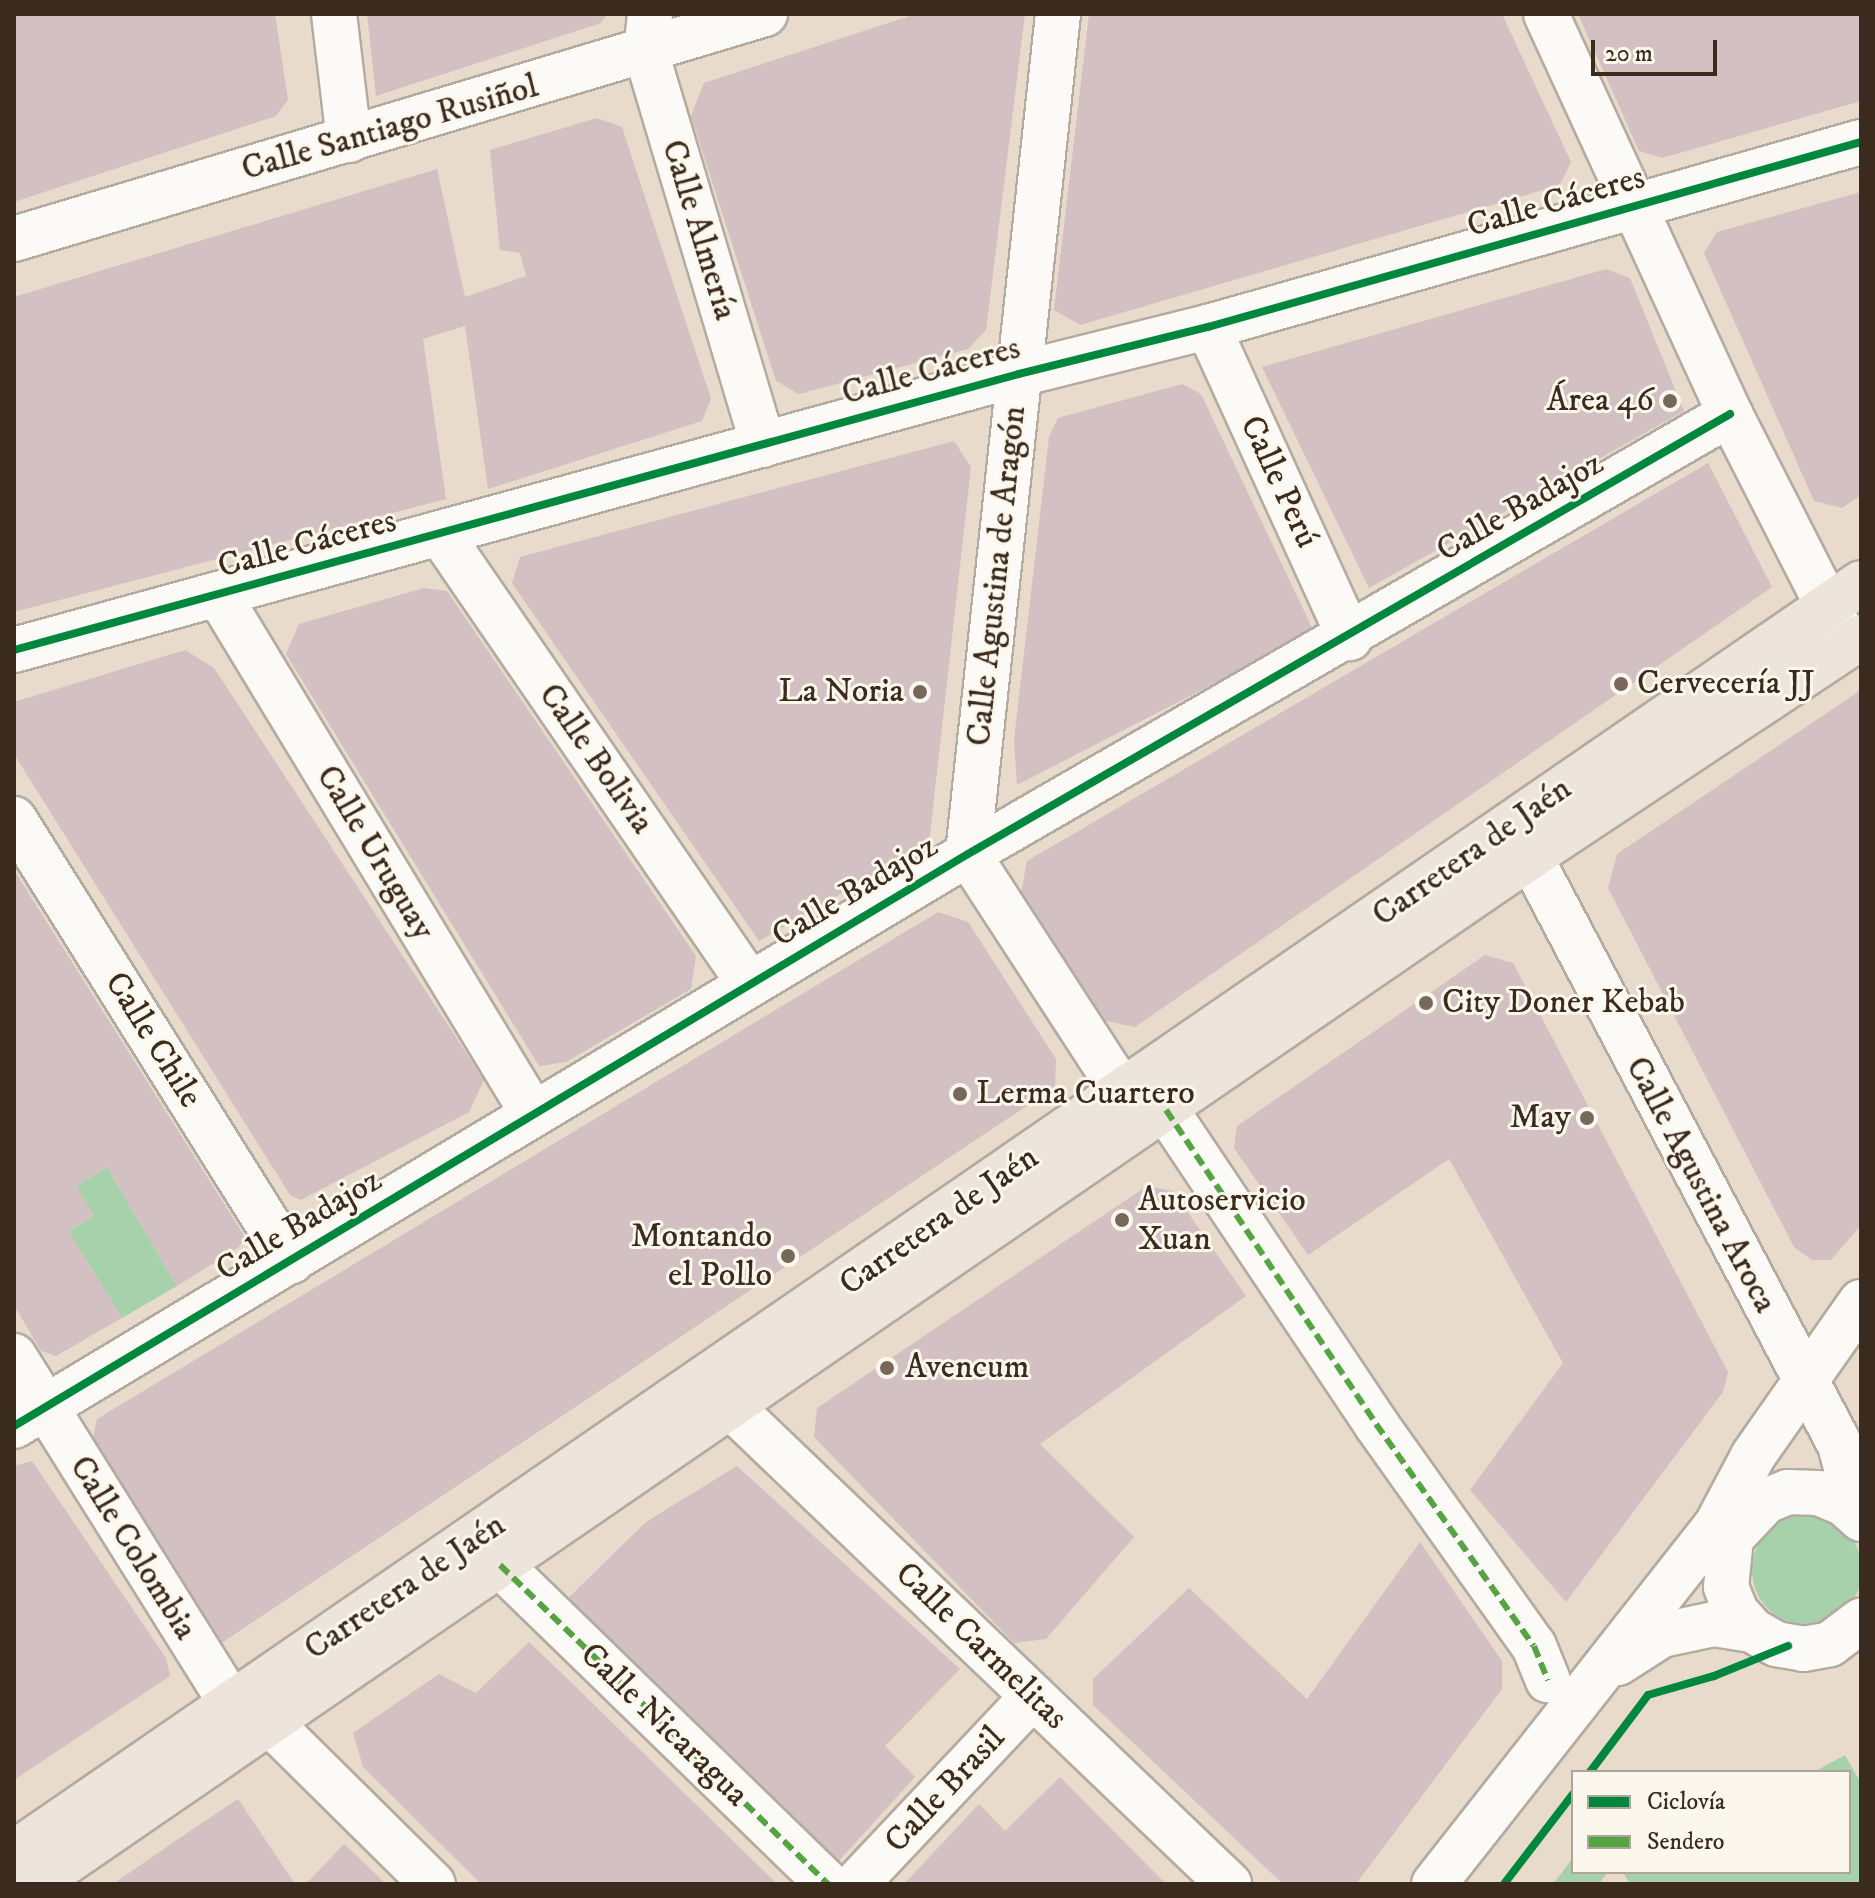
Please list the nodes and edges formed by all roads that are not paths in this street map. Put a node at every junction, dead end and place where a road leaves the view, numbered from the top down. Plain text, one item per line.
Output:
1 (334, 14) edge
2 (765, 14) edge
3 (1058, 14) edge
4 (1546, 14) edge
5 (648, 33) edge
6 (349, 140) junction
7 (1861, 142) edge
8 (1632, 207) junction
9 (14, 239) edge
10 (1208, 327) junction
11 (1019, 374) junction
12 (1730, 414) junction
13 (763, 445) junction
14 (442, 536) junction
15 (1861, 583) edge
16 (218, 594) junction
17 (1826, 608) junction
18 (1350, 638) junction
19 (1855, 641) edge
20 (14, 650) edge
21 (14, 819) edge
22 (1521, 840) junction
23 (968, 854) junction
24 (749, 983) junction
25 (1124, 1094) junction
26 (1166, 1110) junction
27 (532, 1112) junction
28 (1120, 1142) junction
29 (291, 1261) junction
30 (1861, 1302) edge
31 (14, 1356) edge
32 (1807, 1379) junction
33 (718, 1396) junction
34 (30, 1417) edge
35 (1850, 1437) edge
36 (1753, 1456) junction
37 (1860, 1518) edge
38 (1731, 1538) junction
39 (500, 1565) junction
40 (1752, 1630) junction
41 (1851, 1637) edge
42 (1548, 1680) dead end
43 (1593, 1680) junction
44 (1033, 1696) junction
45 (250, 1713) junction
46 (14, 1853) edge
47 (34, 1884) edge
48 (433, 1884) edge
49 (828, 1884) edge
50 (856, 1884) edge
51 (1229, 1884) edge
52 (1434, 1884) edge

1 - 6 street
2 - 5 street, Calle Santiago Rusiñol
3 - 11 street, Calle Agustina de Aragón
4 - 8 street
5 - 6 street, Calle Santiago Rusiñol
5 - 13 street, Calle Almería
6 - 9 street, Calle Santiago Rusiñol
7 - 8 street, Calle Cáceres
8 - 10 street, Calle Cáceres
8 - 12 street
10 - 11 street, Calle Cáceres
10 - 18 street, Calle Perú
11 - 13 street, Calle Cáceres
11 - 23 street, Calle Agustina de Aragón
12 - 17 street
12 - 18 street, Calle Badajoz
13 - 14 street, Calle Cáceres
14 - 16 street, Calle Cáceres
14 - 24 street, Calle Bolivia
15 - 17 main road, Carretera de Jaén
16 - 20 street, Calle Cáceres
16 - 27 street, Calle Uruguay
17 - 19 street
17 - 22 main road, Carretera de Jaén
18 - 23 street, Calle Badajoz
19 - 22 main road, Carretera de Jaén
21 - 29 street, Calle Chile
22 - 25 main road, Carretera de Jaén
22 - 26 main road, Carretera de Jaén
22 - 32 street, Calle Agustina Aroca
23 - 24 street, Calle Badajoz
23 - 25 street
24 - 27 street, Calle Badajoz
25 - 28 street
25 - 33 main road, Carretera de Jaén
26 - 28 main road, Carretera de Jaén
26 - 42 street
27 - 29 street, Calle Badajoz
28 - 33 main road, Carretera de Jaén
29 - 34 street, Calle Badajoz
30 - 32 street
31 - 34 street, Calle Colombia
32 - 35 street, Calle Agustina Aroca
32 - 36 street
33 - 39 main road, Carretera de Jaén
33 - 44 street, Calle Carmelitas
33 - 45 main road, Carretera de Jaén
34 - 45 street, Calle Colombia
35 - 37 street, Calle Agustina Aroca
36 - 38 street
36 - 43 street
37 - 38 street
38 - 40 street
39 - 45 main road, Carretera de Jaén
39 - 49 street, Calle Nicaragua
40 - 41 street
40 - 43 street
43 - 52 street
44 - 50 street, Calle Brasil
44 - 51 street, Calle Carmelitas
45 - 46 main road, Carretera de Jaén
45 - 47 main road, Carretera de Jaén
45 - 48 street, Calle Colombia

